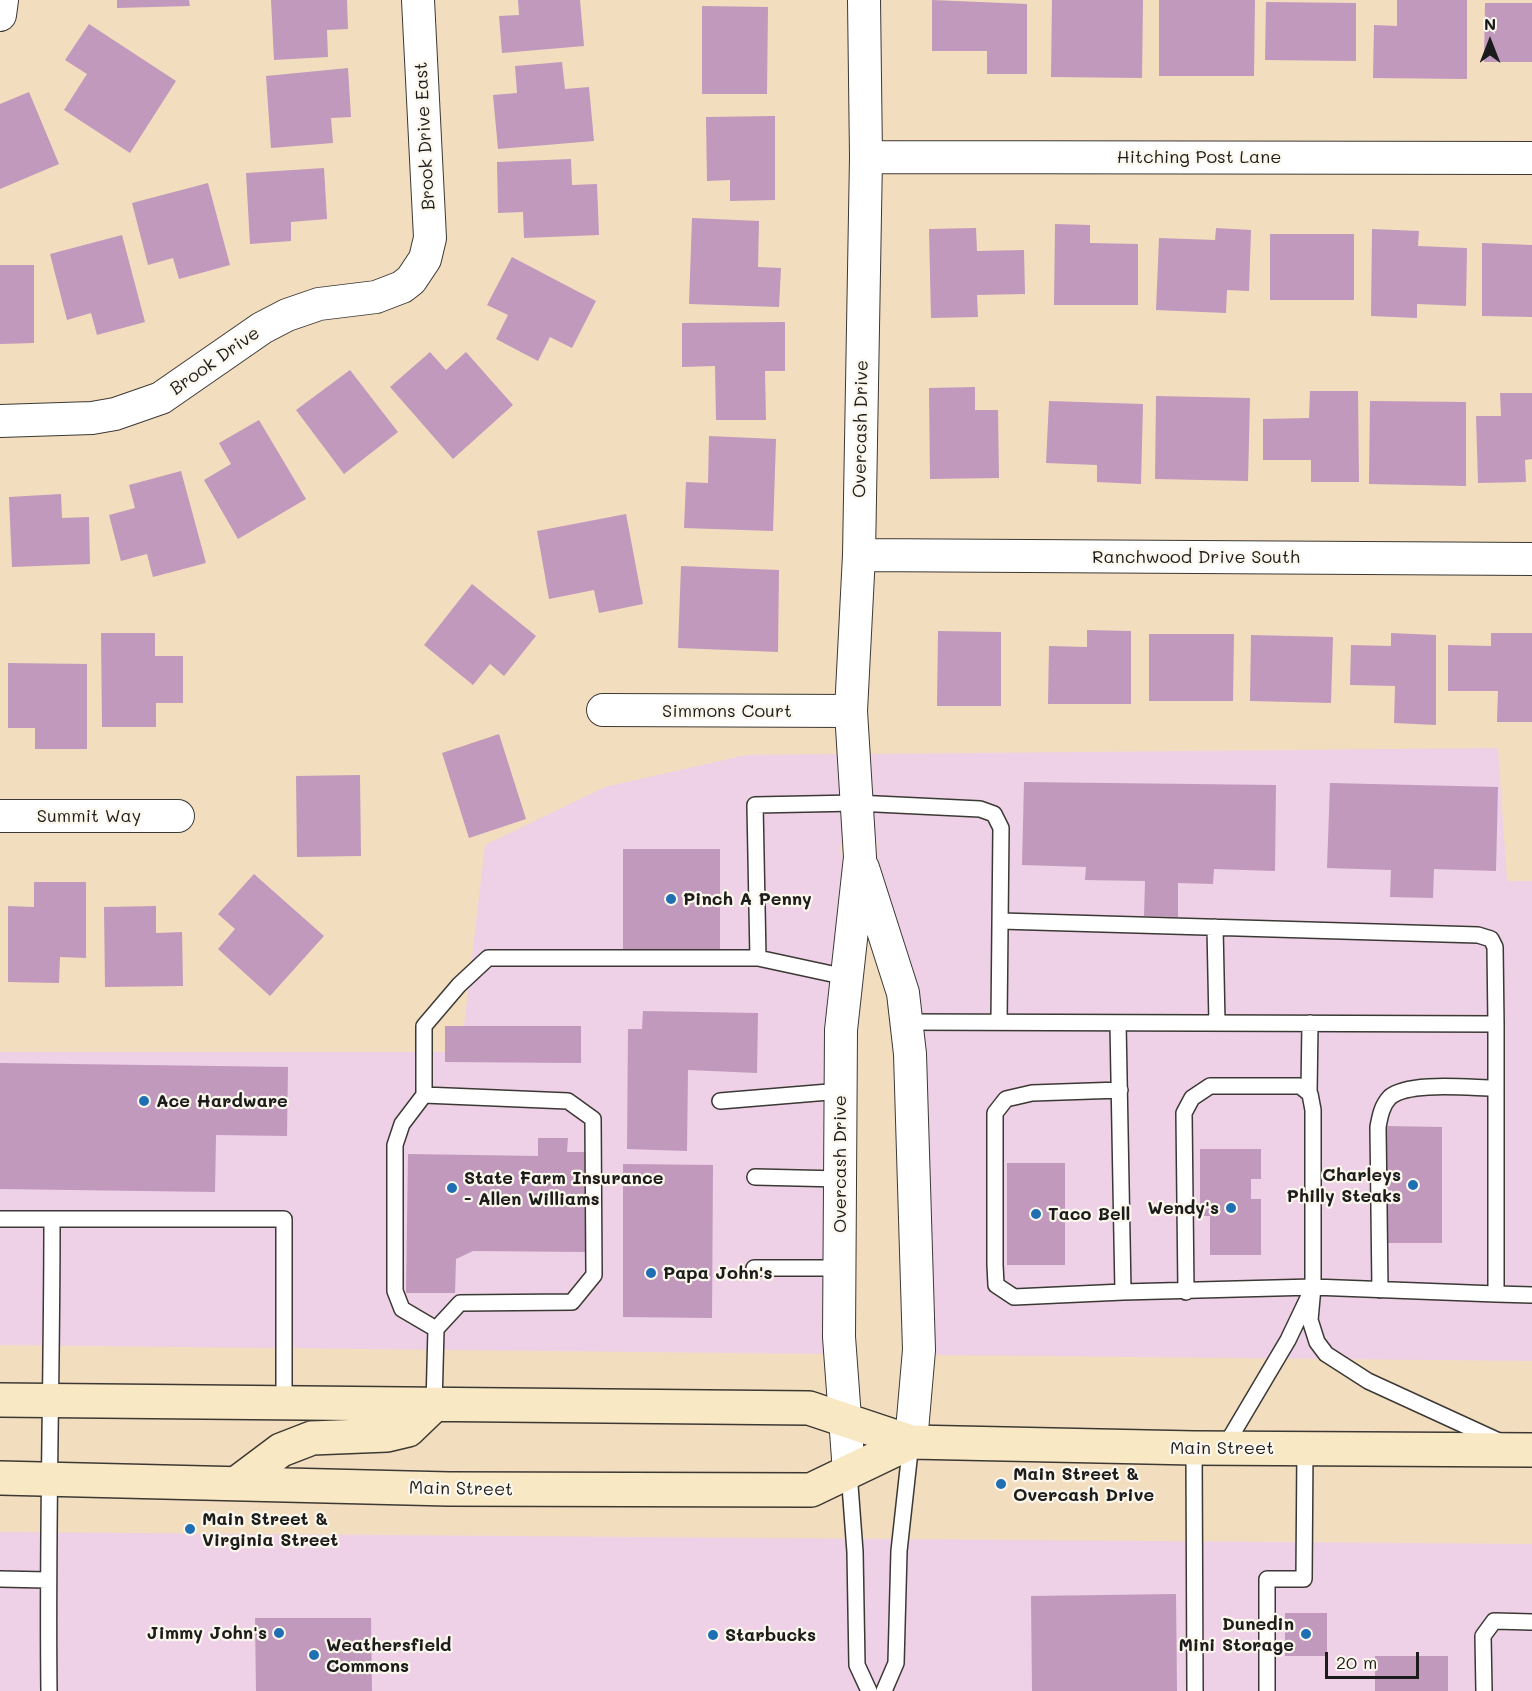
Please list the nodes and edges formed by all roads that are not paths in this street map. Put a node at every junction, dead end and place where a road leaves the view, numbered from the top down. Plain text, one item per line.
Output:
1 (418, 0) edge
2 (864, 0) edge
3 (866, 156) junction
4 (1532, 158) edge
5 (419, 269) joint
6 (0, 421) edge
7 (859, 555) junction
8 (1532, 559) edge
9 (603, 710) dead end
10 (851, 711) junction
11 (856, 803) junction
12 (0, 816) edge
13 (178, 816) dead end
14 (860, 857) junction
15 (1001, 921) junction
16 (1215, 927) junction
17 (758, 958) junction
18 (846, 977) junction
19 (906, 1022) junction
20 (999, 1022) junction
21 (1118, 1023) junction
22 (1217, 1023) junction
23 (1310, 1023) junction
24 (1496, 1024) junction
25 (1496, 1088) junction
26 (1120, 1090) junction
27 (841, 1091) junction
28 (1309, 1093) junction
29 (424, 1095) junction
30 (720, 1101) dead end
31 (755, 1178) dead end
32 (840, 1179) junction
33 (0, 1219) edge
34 (52, 1219) junction
35 (754, 1268) dead end
36 (839, 1268) junction
37 (1313, 1287) junction
38 (1380, 1290) junction
39 (1124, 1292) junction
40 (1186, 1292) junction
41 (1496, 1294) junction
42 (1532, 1295) edge
43 (436, 1329) junction
44 (0, 1400) edge
45 (52, 1401) junction
46 (284, 1404) junction
47 (434, 1405) junction
48 (845, 1420) junction
49 (911, 1442) junction
50 (1209, 1448) junction
51 (1305, 1448) junction
52 (1525, 1450) edge
53 (849, 1472) junction
54 (0, 1478) edge
55 (48, 1478) junction
56 (237, 1483) junction
57 (0, 1579) edge
58 (47, 1580) junction
59 (1532, 1622) edge
60 (49, 1691) edge
61 (869, 1691) edge
62 (884, 1691) edge
63 (1196, 1691) edge
64 (1267, 1691) edge
65 (1484, 1691) edge

1 - 5 street, Brook Drive East
2 - 3 street, Overcash Drive
3 - 4 street, Hitching Post Lane
3 - 7 street, Overcash Drive
5 - 6 street, Brook Drive
7 - 8 street, Ranchwood Drive South
7 - 10 street, Overcash Drive
9 - 10 street, Simmons Court
10 - 11 street, Overcash Drive
11 - 14 street, Overcash Drive
11 - 15 lane
11 - 17 lane
12 - 13 street, Summit Way
14 - 18 street, Overcash Drive
14 - 19 street, Overcash Drive
15 - 16 lane
15 - 20 lane
16 - 22 lane
16 - 24 lane
17 - 18 lane
17 - 29 lane
18 - 27 street, Overcash Drive
19 - 20 lane
19 - 49 street, Overcash Drive
20 - 21 lane
21 - 22 lane
21 - 26 lane
22 - 23 lane
23 - 24 lane
23 - 28 lane
24 - 25 lane
25 - 38 lane
25 - 41 lane
26 - 39 lane
26 - 39 lane
27 - 30 lane
27 - 32 street, Overcash Drive
28 - 37 lane
28 - 40 lane
29 - 43 lane
29 - 43 lane
31 - 32 lane
32 - 36 street, Overcash Drive
33 - 34 lane
34 - 45 lane
34 - 46 lane
35 - 36 lane
36 - 48 street, Overcash Drive
37 - 38 lane
37 - 40 lane
37 - 50 lane
37 - 52 lane
38 - 41 lane
39 - 40 lane
41 - 42 lane
43 - 47 lane
44 - 45 main road, Main Street
45 - 46 main road, Main Street
45 - 55 lane
46 - 47 main road, Main Street
47 - 48 main road, Main Street
47 - 56 main road
48 - 49 main road, Main Street
48 - 53 street, Overcash Drive
49 - 50 main road, Main Street
49 - 53 main road, Main Street
49 - 62 lane
50 - 51 main road, Main Street
50 - 63 lane
51 - 52 main road, Main Street
51 - 64 lane
53 - 56 main road, Main Street
53 - 61 lane
54 - 55 main road, Main Street
55 - 56 main road, Main Street
55 - 58 lane
57 - 58 lane
58 - 60 lane
59 - 65 lane

